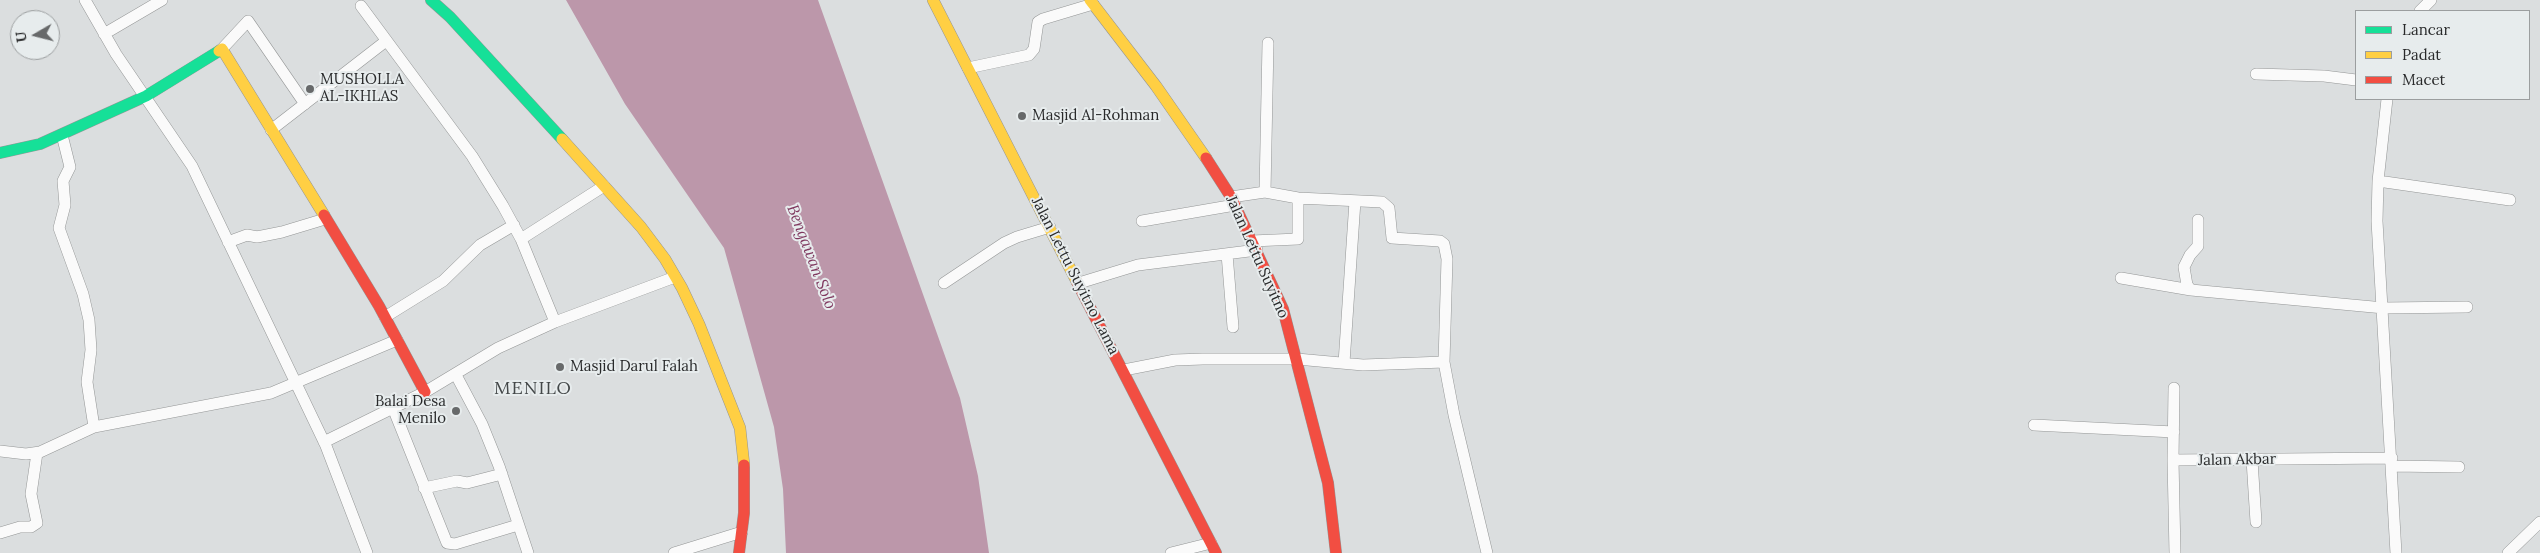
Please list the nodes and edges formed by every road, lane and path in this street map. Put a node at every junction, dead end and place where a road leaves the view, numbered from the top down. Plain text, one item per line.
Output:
1 (85, 0) edge
2 (162, 0) edge
3 (432, 0) edge
4 (933, 0) edge
5 (2431, 0) edge
6 (1092, 2) edge
7 (361, 6) dead end
8 (2421, 10) edge
9 (104, 34) junction
10 (386, 41) junction
11 (1268, 44) dead end
12 (222, 49) junction
13 (968, 68) junction
14 (2256, 74) dead end
15 (2355, 80) edge
16 (146, 96) junction
17 (2387, 100) edge
18 (305, 104) junction
19 (271, 130) junction
20 (62, 135) junction
21 (0, 153) edge
22 (2378, 181) junction
23 (604, 186) junction
24 (1265, 192) junction
25 (1298, 198) junction
26 (2510, 200) dead end
27 (1233, 201) junction
28 (1355, 201) junction
29 (326, 219) junction
30 (2198, 220) dead end
31 (1142, 222) dead end
32 (514, 225) junction
33 (1050, 227) junction
34 (522, 239) junction
35 (228, 242) junction
36 (1255, 246) junction
37 (1227, 254) junction
38 (675, 277) junction
39 (2121, 278) dead end
40 (944, 283) dead end
41 (1079, 283) junction
42 (2191, 290) junction
43 (2466, 307) dead end
44 (2384, 308) junction
45 (385, 317) junction
46 (555, 322) junction
47 (1233, 327) dead end
48 (397, 340) junction
49 (1297, 359) junction
50 (1444, 362) junction
51 (1344, 363) junction
52 (1124, 370) junction
53 (456, 375) junction
54 (296, 383) junction
55 (2174, 388) dead end
56 (425, 392) junction
57 (393, 408) junction
58 (2034, 426) dead end
59 (94, 427) junction
60 (2174, 432) junction
61 (324, 442) junction
62 (0, 451) edge
63 (36, 452) junction
64 (2173, 460) junction
65 (2252, 460) junction
66 (2392, 462) junction
67 (2459, 467) dead end
68 (502, 474) junction
69 (424, 488) junction
70 (2256, 522) dead end
71 (2540, 522) edge
72 (518, 525) junction
73 (742, 532) junction
74 (0, 533) edge
75 (1214, 548) edge
76 (366, 553) edge
77 (528, 553) edge
78 (674, 553) edge
79 (739, 553) edge
80 (1170, 553) edge
81 (1336, 553) edge
82 (1487, 553) edge
83 (2175, 553) edge
84 (2396, 553) edge
85 (2508, 553) edge

1 - 9 street
2 - 9 street
3 - 23 street
4 - 13 street, Jalan Lettu Suyitno Lama
5 - 8 street
6 - 13 street
6 - 27 street, Jalan Lettu Suyitno
7 - 10 street
9 - 16 street
10 - 18 street
10 - 32 street
11 - 24 street
12 - 16 street
12 - 18 street
12 - 19 street
13 - 33 street, Jalan Lettu Suyitno Lama
14 - 15 street
16 - 20 street
16 - 35 street
17 - 22 street
18 - 19 street
19 - 29 street
20 - 21 street
20 - 59 street
22 - 26 street
22 - 44 street
23 - 34 street
23 - 38 street
24 - 25 street
24 - 27 street
25 - 28 street
25 - 36 street
27 - 31 street
27 - 36 street, Jalan Lettu Suyitno
28 - 50 street
28 - 51 street
29 - 35 street
29 - 45 street
30 - 42 street
32 - 34 street
32 - 45 street
33 - 40 street
33 - 41 street, Jalan Lettu Suyitno Lama
34 - 46 street
35 - 54 street
36 - 37 street
36 - 49 street, Jalan Lettu Suyitno
37 - 41 street
37 - 47 street
38 - 46 street
38 - 73 street
39 - 42 street
41 - 52 street, Jalan Lettu Suyitno Lama
42 - 44 street
43 - 44 street
44 - 66 street
45 - 48 street
46 - 53 street
48 - 54 street
48 - 56 street
49 - 51 street
49 - 52 street
49 - 81 street, Jalan Lettu Suyitno
50 - 51 street
50 - 82 street
52 - 75 street, Jalan Lettu Suyitno Lama
53 - 56 street
53 - 68 street
54 - 59 street
54 - 61 street
55 - 60 street
56 - 57 street
57 - 61 street
57 - 69 street
58 - 60 street
59 - 63 street
60 - 64 street
61 - 76 street
62 - 63 street
63 - 74 street
64 - 65 street, Jalan Akbar
64 - 83 street
65 - 66 street, Jalan Akbar
65 - 70 street
66 - 67 street, Jalan Akbar
66 - 84 street
68 - 69 street
68 - 72 street
69 - 72 street
71 - 85 street
72 - 77 street
73 - 78 street
73 - 79 street
75 - 80 street

